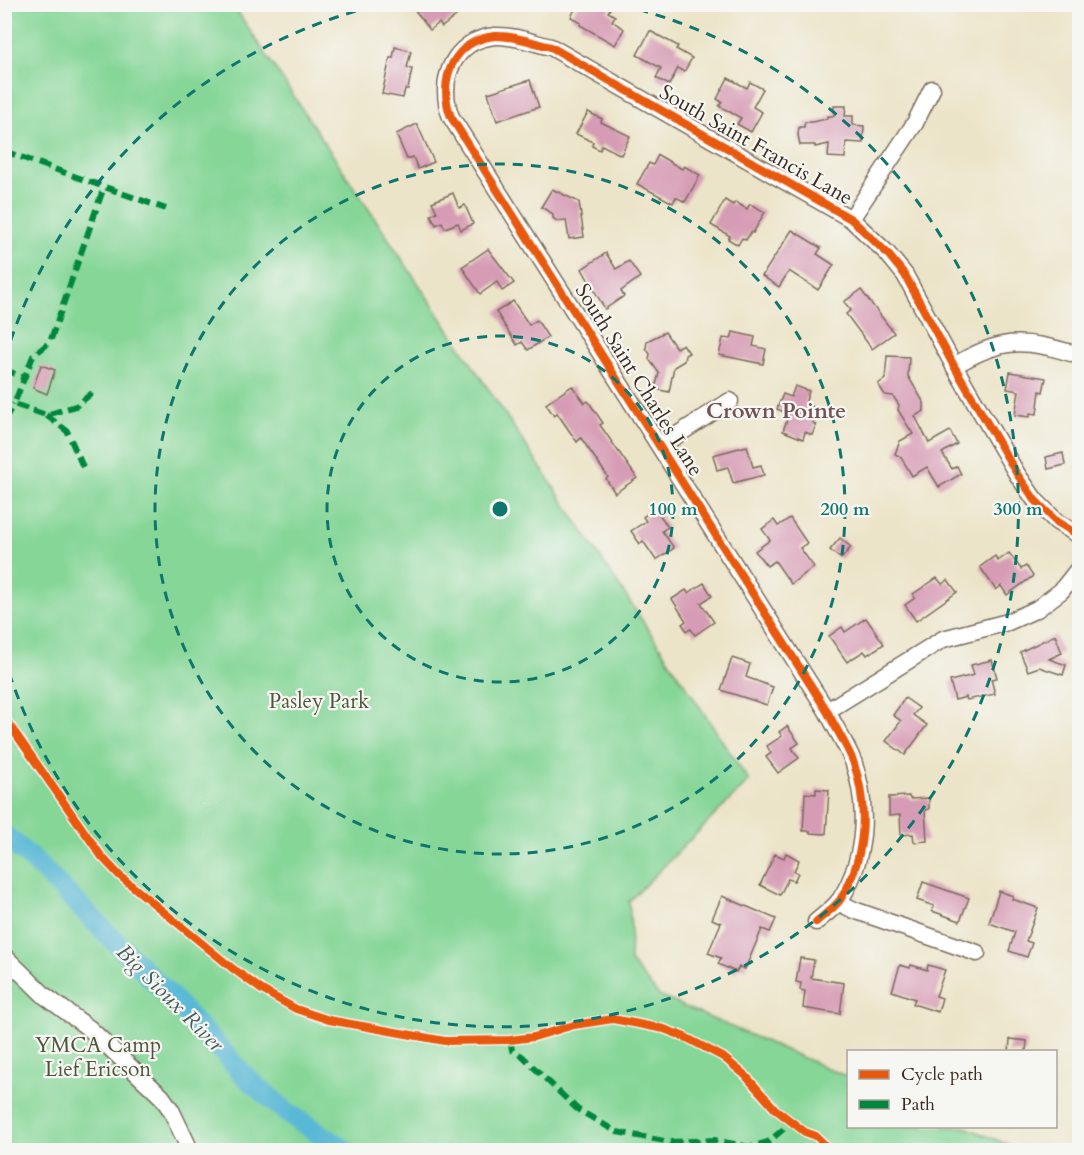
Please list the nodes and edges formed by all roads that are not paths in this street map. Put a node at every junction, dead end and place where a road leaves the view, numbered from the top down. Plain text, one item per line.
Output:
1 (452, 62) joint
2 (932, 89) dead end
3 (851, 219) junction
4 (1071, 353) dead end
5 (954, 366) junction
6 (730, 401) dead end
7 (660, 446) junction
8 (1080, 537) edge
9 (1080, 567) edge
10 (827, 711) junction
11 (838, 902) junction
12 (816, 922) dead end
13 (978, 953) dead end
14 (4, 956) edge
15 (189, 1150) edge

1 - 3 street, South Saint Francis Lane
1 - 7 street, South Saint Charles Lane
2 - 3 street
3 - 5 street, South Saint Francis Lane
4 - 5 street
5 - 8 street, South Saint Francis Lane
6 - 7 street
7 - 10 street, South Saint Charles Lane
9 - 10 street
10 - 11 street, South Saint Charles Lane
11 - 12 street, South Saint Charles Lane
11 - 13 street
14 - 15 street

